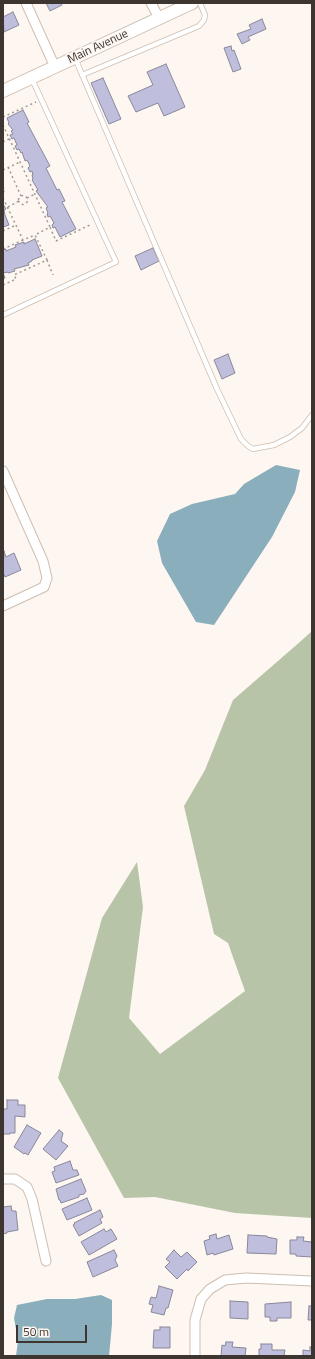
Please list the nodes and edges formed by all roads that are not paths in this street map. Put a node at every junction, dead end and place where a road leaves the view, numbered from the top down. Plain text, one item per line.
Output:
1 (26, 3) edge
2 (151, 3) edge
3 (192, 3) edge
4 (200, 3) edge
5 (159, 18) junction
6 (75, 57) junction
7 (55, 67) junction
8 (82, 75) junction
9 (32, 78) junction
10 (3, 91) edge
11 (3, 315) edge
12 (312, 415) edge
13 (3, 471) edge
14 (3, 606) edge
15 (3, 1179) edge
16 (46, 1261) dead end
17 (312, 1281) edge
18 (195, 1356) edge

1 - 7 street
2 - 5 street
3 - 5 street, Main Avenue
4 - 8 lane
5 - 6 street, Main Avenue
6 - 7 street, Main Avenue
6 - 8 lane
7 - 9 street, Main Avenue
8 - 12 lane
9 - 10 street, Main Avenue
9 - 11 lane
13 - 14 street
15 - 16 street
17 - 18 street

